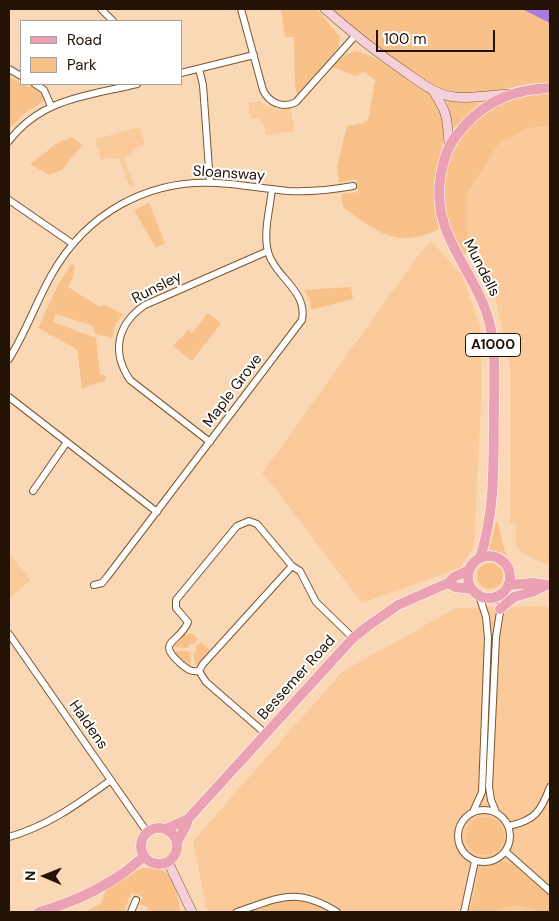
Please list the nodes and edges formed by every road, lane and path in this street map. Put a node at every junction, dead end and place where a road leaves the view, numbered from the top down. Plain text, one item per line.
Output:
1 (101, 9) edge
2 (241, 9) edge
3 (325, 9) edge
4 (112, 20) edge
5 (355, 36) junction
6 (254, 55) junction
7 (199, 68) junction
8 (182, 73) edge
9 (36, 85) edge
10 (133, 85) edge
11 (550, 88) edge
12 (433, 91) junction
13 (512, 94) junction
14 (51, 106) junction
15 (9, 141) edge
16 (449, 144) junction
17 (210, 183) junction
18 (353, 186) dead end
19 (272, 190) junction
20 (9, 200) edge
21 (73, 244) junction
22 (268, 251) junction
23 (9, 359) edge
24 (9, 397) edge
25 (67, 442) junction
26 (210, 442) junction
27 (33, 491) dead end
28 (157, 512) junction
29 (480, 558) junction
30 (292, 566) junction
31 (469, 570) junction
32 (448, 583) junction
33 (94, 585) dead end
34 (548, 586) edge
35 (506, 589) junction
36 (476, 592) junction
37 (500, 609) junction
38 (9, 634) edge
39 (353, 638) junction
40 (199, 671) junction
41 (266, 734) junction
42 (111, 780) junction
43 (550, 787) edge
44 (473, 812) junction
45 (496, 812) junction
46 (188, 819) junction
47 (508, 826) junction
48 (165, 829) junction
49 (147, 832) junction
50 (9, 837) edge
51 (177, 842) junction
52 (506, 852) junction
53 (144, 857) junction
54 (475, 861) junction
55 (168, 862) junction
56 (550, 891) edge
57 (136, 900) dead end
58 (39, 912) edge
59 (131, 912) edge
60 (192, 912) edge
61 (238, 912) edge
62 (337, 912) edge
63 (464, 912) edge

1 - 4 street
2 - 6 street
3 - 5 main road
5 - 6 street
5 - 12 main road
6 - 7 street
7 - 8 street
7 - 17 street
9 - 14 street
10 - 14 street
11 - 13 main road, Mundells / A1000
12 - 13 main road
12 - 16 main road
13 - 16 main road, Mundells / A1000
14 - 15 street
16 - 29 main road, Mundells / A1000
17 - 19 street, Sloansway
17 - 21 street, Sloansway
18 - 19 street, Sloansway
19 - 22 street
20 - 21 street
21 - 23 street, Sloansway
22 - 26 street, Maple Grove
22 - 26 street, Runsley
24 - 25 street
25 - 27 street
25 - 28 street
26 - 28 street, Maple Grove
28 - 33 street, Maple Grove
29 - 31 main road, A1000
29 - 35 main road
30 - 39 street
30 - 40 street
30 - 40 street
31 - 32 main road, Bessemer Road / A1000
31 - 36 main road
32 - 36 main road
32 - 39 main road, Bessemer Road / A1000
34 - 35 main road
34 - 37 main road
35 - 36 main road
35 - 37 street
36 - 44 street
37 - 45 street
38 - 42 street, Haldens
39 - 41 main road, Bessemer Road / A1000
40 - 41 street
41 - 46 main road, Bessemer Road / A1000
42 - 49 street, Haldens
42 - 50 street
43 - 47 street
44 - 45 street
44 - 54 street
45 - 47 street
46 - 48 main road, Bessemer Road / A1000
46 - 51 main road, Bessemer Road / A1000
47 - 52 street
48 - 49 main road, A1000
48 - 51 main road
49 - 53 main road
51 - 55 main road, A1000
52 - 54 street
52 - 56 street
53 - 55 main road
53 - 58 main road
54 - 63 street
55 - 60 main road
57 - 59 street
61 - 62 street

